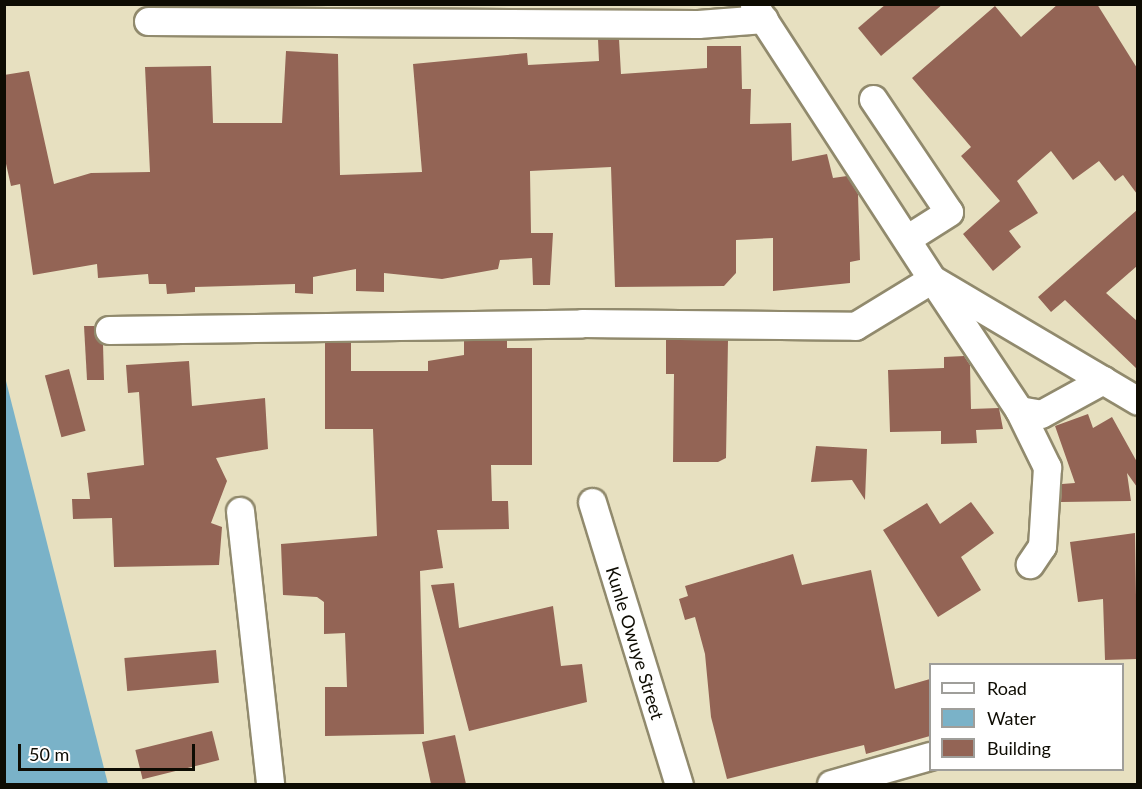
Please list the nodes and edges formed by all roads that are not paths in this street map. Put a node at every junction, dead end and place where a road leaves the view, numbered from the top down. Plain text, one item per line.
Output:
1 (759, 12) edge
2 (148, 21) dead end
3 (873, 99) dead end
4 (909, 238) junction
5 (932, 279) junction
6 (110, 330) dead end
7 (1103, 380) junction
8 (1137, 401) edge
9 (1019, 411) junction
10 (592, 502) dead end
11 (240, 511) dead end
12 (1030, 564) dead end
13 (929, 756) edge
14 (270, 784) edge
15 (679, 784) edge
16 (831, 784) edge

1 - 2 street
1 - 4 street
3 - 4 street
4 - 5 street
5 - 6 street
5 - 7 street
5 - 9 street
7 - 8 street
7 - 9 street
9 - 12 street
10 - 15 street, Kunle Owuye Street
11 - 14 street
13 - 16 street

